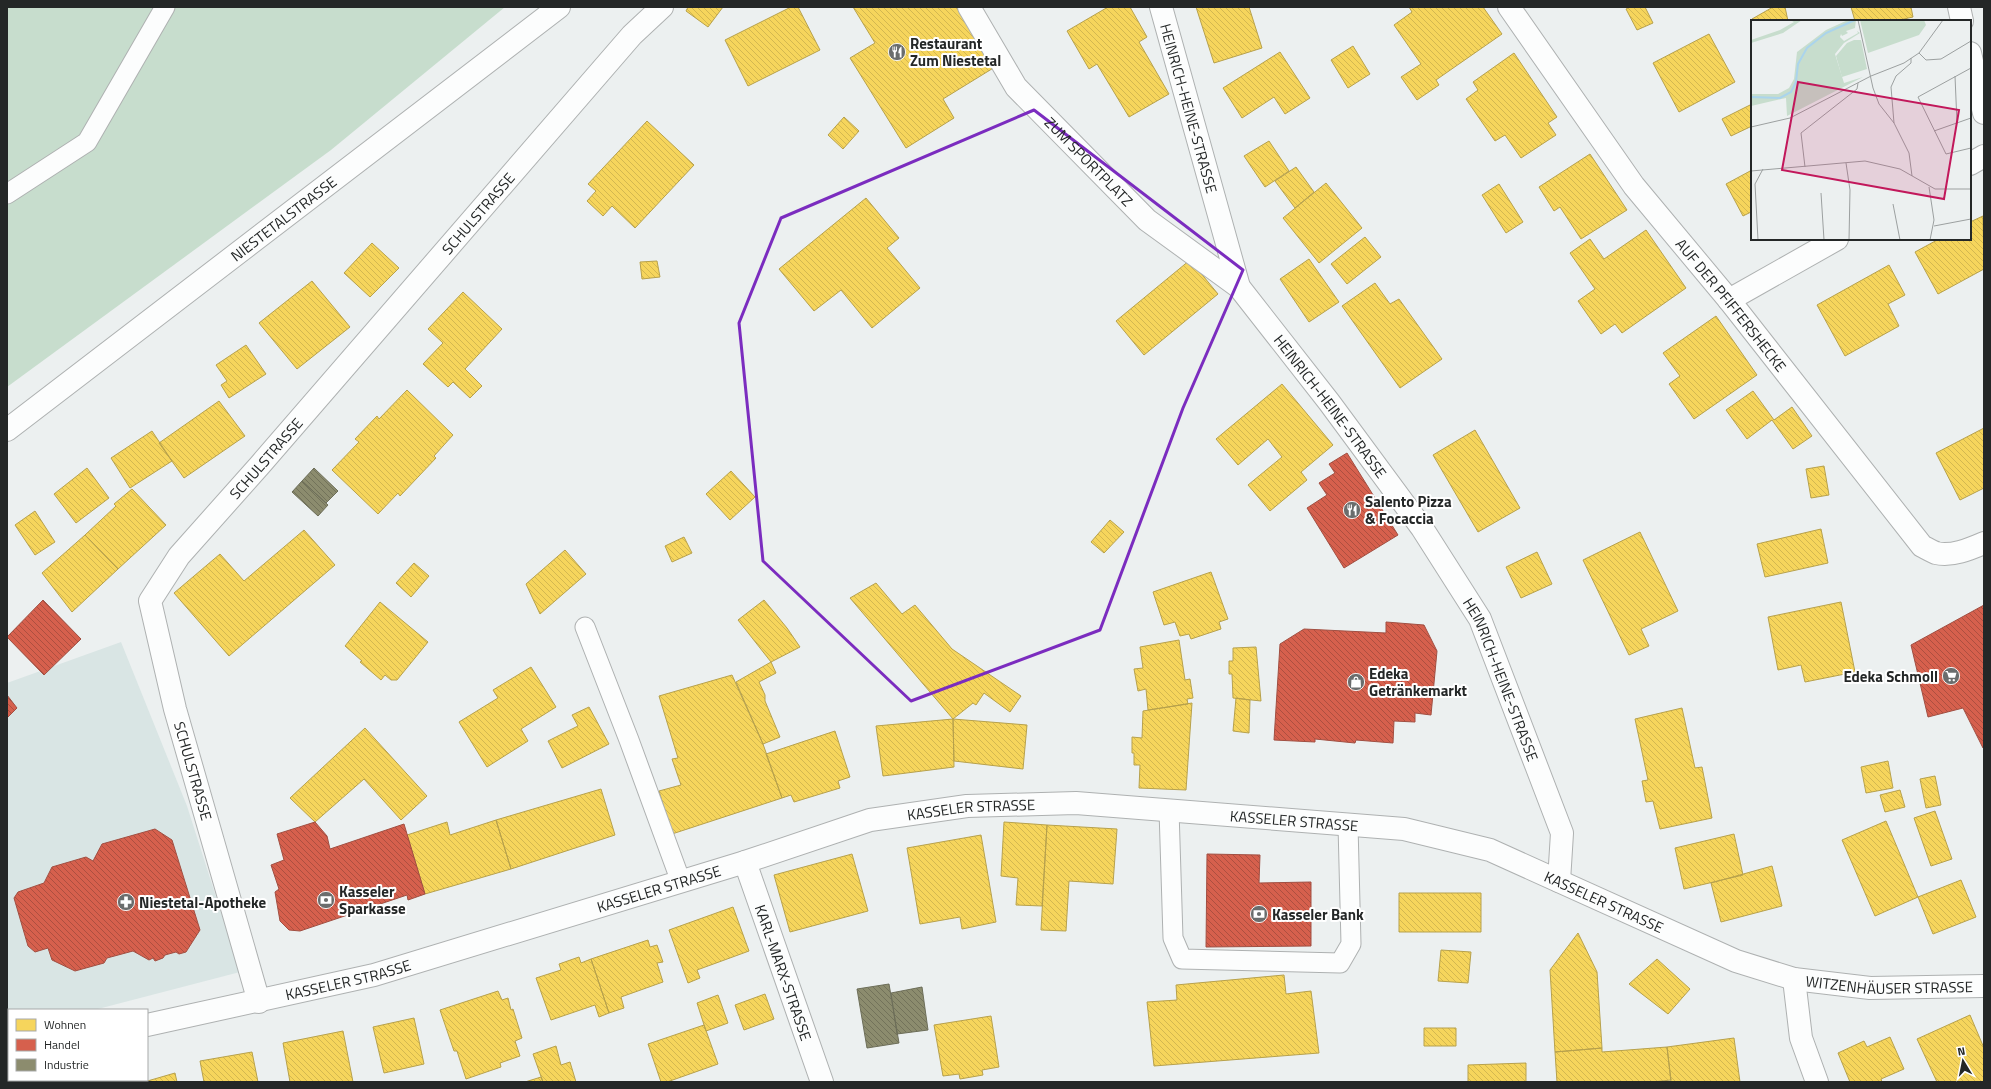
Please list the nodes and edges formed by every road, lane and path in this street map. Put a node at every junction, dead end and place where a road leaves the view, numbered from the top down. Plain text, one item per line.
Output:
1 (165, 7) edge
2 (559, 7) edge
3 (662, 7) edge
4 (969, 7) edge
5 (1161, 7) edge
6 (1509, 7) edge
7 (1959, 7) edge
8 (1962, 20) edge
9 (1971, 57) edge
10 (1984, 113) edge
11 (1984, 156) edge
12 (1971, 163) edge
13 (7, 194) edge
14 (1835, 240) edge
15 (1239, 287) junction
16 (1729, 300) junction
17 (7, 430) edge
18 (1984, 542) edge
19 (584, 628) dead end
20 (1169, 810) junction
21 (1348, 825) junction
22 (745, 862) junction
23 (1559, 881) junction
24 (681, 882) junction
25 (1794, 980) junction
26 (1984, 986) edge
27 (260, 1002) junction
28 (148, 1025) edge
29 (822, 1082) edge
30 (1817, 1082) edge

1 - 13 lane
2 - 17 street, NIESTETALSTRASSE
3 - 27 street, SCHULSTRASSE
4 - 15 street, ZUM SPORTPLATZ
5 - 15 street, HEINRICH-HEINE-STRASSE
6 - 16 street, AUF DER PFIFFERSHECKE
7 - 8 street
9 - 10 street
11 - 12 street
14 - 16 street
15 - 23 street, HEINRICH-HEINE-STRASSE
16 - 18 street, AUF DER PFIFFERSHECKE
19 - 24 lane
20 - 21 street, KASSELER STRASSE
20 - 21 lane
20 - 22 street, KASSELER STRASSE
21 - 23 street, KASSELER STRASSE
22 - 24 street, KASSELER STRASSE
22 - 29 street, KARL-MARX-STRASSE
23 - 25 street, KASSELER STRASSE
24 - 27 street, KASSELER STRASSE
25 - 26 street, WITZENHÄUSER STRASSE
25 - 30 street
27 - 28 street, KASSELER STRASSE

